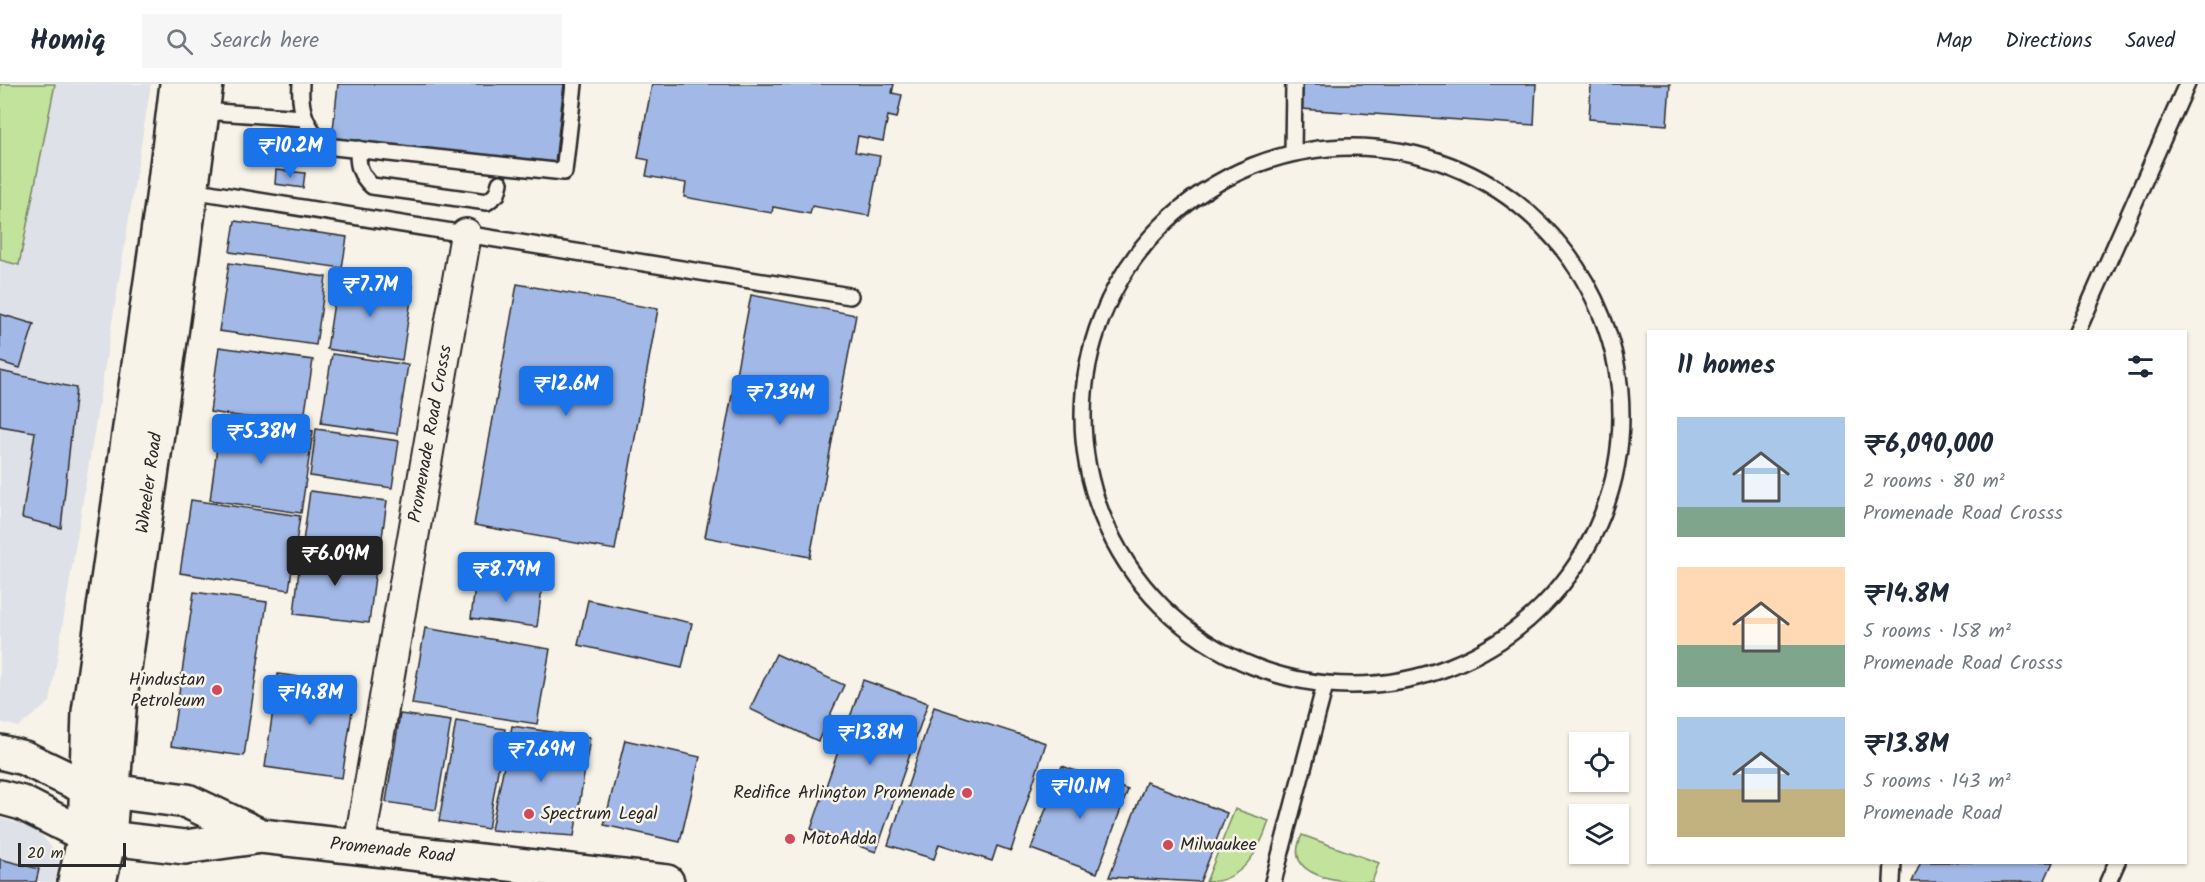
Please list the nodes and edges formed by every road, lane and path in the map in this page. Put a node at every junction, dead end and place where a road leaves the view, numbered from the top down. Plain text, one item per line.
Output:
1 (177, 84) edge
2 (301, 84) edge
3 (574, 84) edge
4 (1294, 84) edge
5 (2187, 84) edge
6 (204, 97) edge
7 (303, 118) junction
8 (359, 150) junction
9 (1293, 152) junction
10 (500, 183) dead end
11 (191, 190) junction
12 (466, 234) junction
13 (850, 296) dead end
14 (2078, 330) edge
15 (1325, 685) junction
16 (0, 752) edge
17 (99, 790) junction
18 (0, 797) edge
19 (97, 836) junction
20 (261, 836) junction
21 (359, 847) junction
22 (1893, 864) edge
23 (2116, 864) edge
24 (75, 882) edge
25 (99, 882) edge
26 (667, 882) edge
27 (1273, 882) edge
28 (1892, 882) edge
29 (2108, 882) edge

1 - 17 main road, Wheeler Road
2 - 7 lane
3 - 8 lane
4 - 9 lane
5 - 14 lane
6 - 7 lane
6 - 11 main road, Wheeler Road
7 - 8 lane
8 - 10 lane
9 - 15 lane
9 - 15 lane
11 - 12 lane
11 - 17 main road, Wheeler Road
12 - 13 lane
12 - 21 street, Promenade Road Crosss
15 - 27 lane
16 - 17 main road, Promenade Road
17 - 19 main road, Wheeler Road
17 - 20 main road, Promenade Road
18 - 19 main road, Promenade Road
19 - 20 main road, Promenade Road
19 - 24 main road, Wheeler Road
19 - 25 main road, Wheeler Road
20 - 21 main road, Promenade Road
21 - 26 main road, Promenade Road
22 - 28 lane
23 - 29 lane

